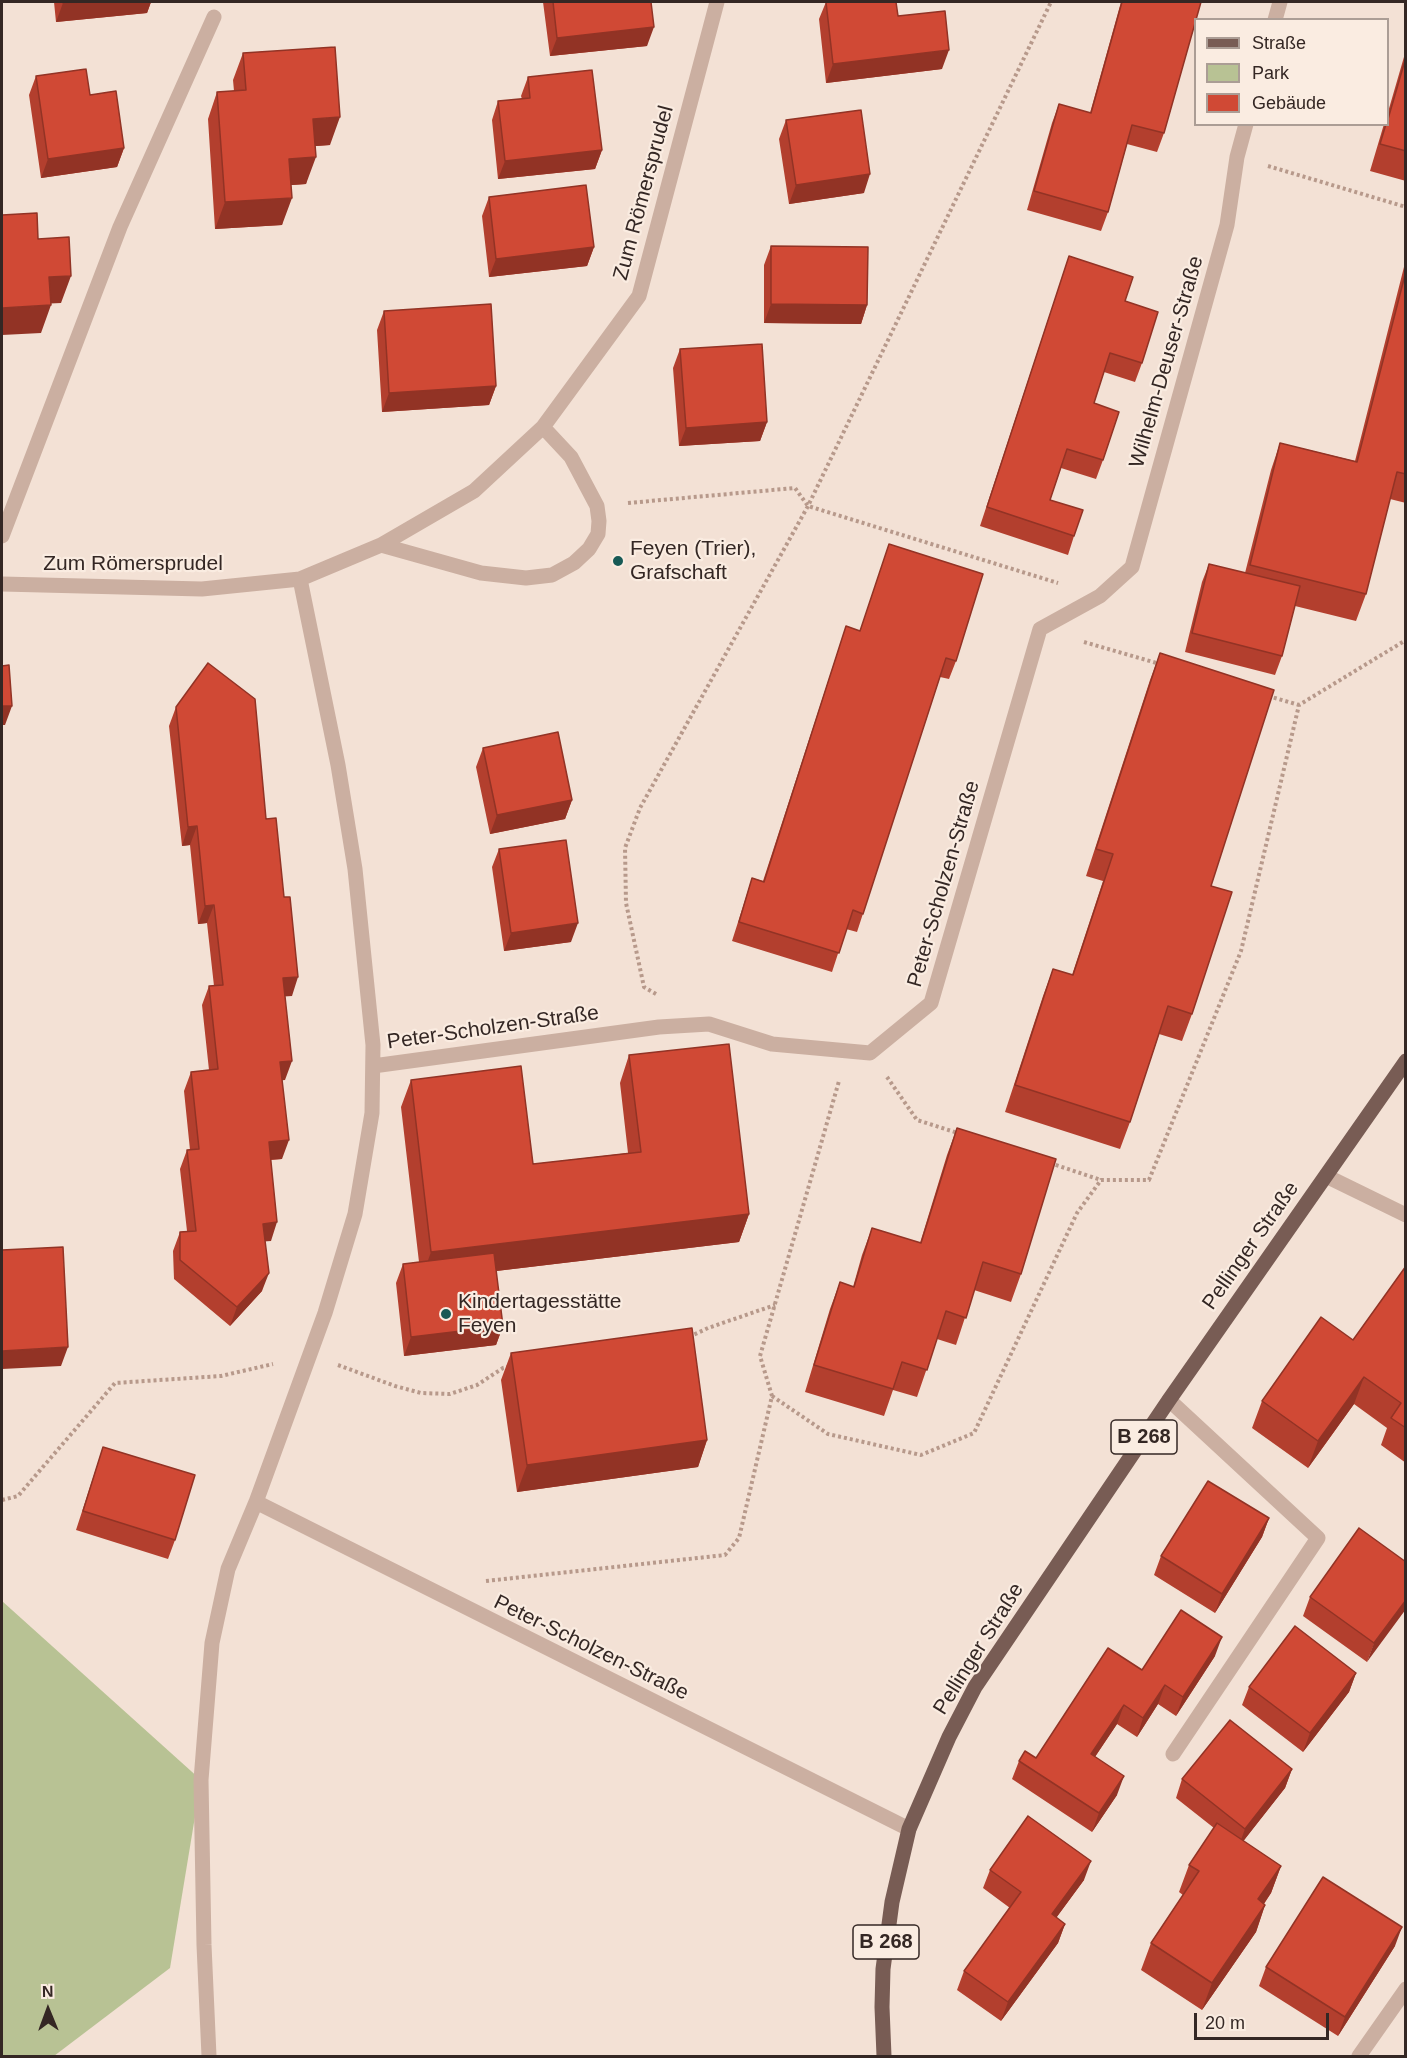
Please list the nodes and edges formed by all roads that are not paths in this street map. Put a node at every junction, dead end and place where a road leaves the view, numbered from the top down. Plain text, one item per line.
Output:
1 (717, 2) edge
2 (1281, 2) edge
3 (213, 17) dead end
4 (1276, 18) edge
5 (1245, 126) edge
6 (543, 427) junction
7 (2, 536) edge
8 (381, 545) junction
9 (300, 579) junction
10 (2, 584) edge
11 (1040, 629) joint
12 (1406, 1061) edge
13 (373, 1066) junction
14 (1326, 1176) junction
15 (1406, 1215) edge
16 (1169, 1400) junction
17 (256, 1502) junction
18 (1173, 1754) dead end
19 (909, 1829) junction
20 (1406, 1989) edge
21 (209, 2056) edge
22 (884, 2056) edge
23 (1359, 2056) edge

1 - 6 street, Zum Römersprudel
2 - 4 street
3 - 7 street
5 - 11 street, Wilhelm-Deuser-Straße
6 - 8 street, Zum Römersprudel
6 - 8 street
8 - 9 street, Zum Römersprudel
9 - 10 street, Zum Römersprudel
9 - 13 street, Peter-Scholzen-Straße
11 - 13 street, Peter-Scholzen-Straße
12 - 14 main road, Pellinger Straße / B 268
13 - 17 street, Peter-Scholzen-Straße
14 - 15 street, Pellinger Straße
14 - 16 main road, Pellinger Straße / B 268
16 - 18 street
16 - 19 main road, Pellinger Straße / B 268
17 - 19 street, Peter-Scholzen-Straße
17 - 21 street, Peter-Scholzen-Straße
19 - 22 main road, Pellinger Straße / B 268
20 - 23 street

